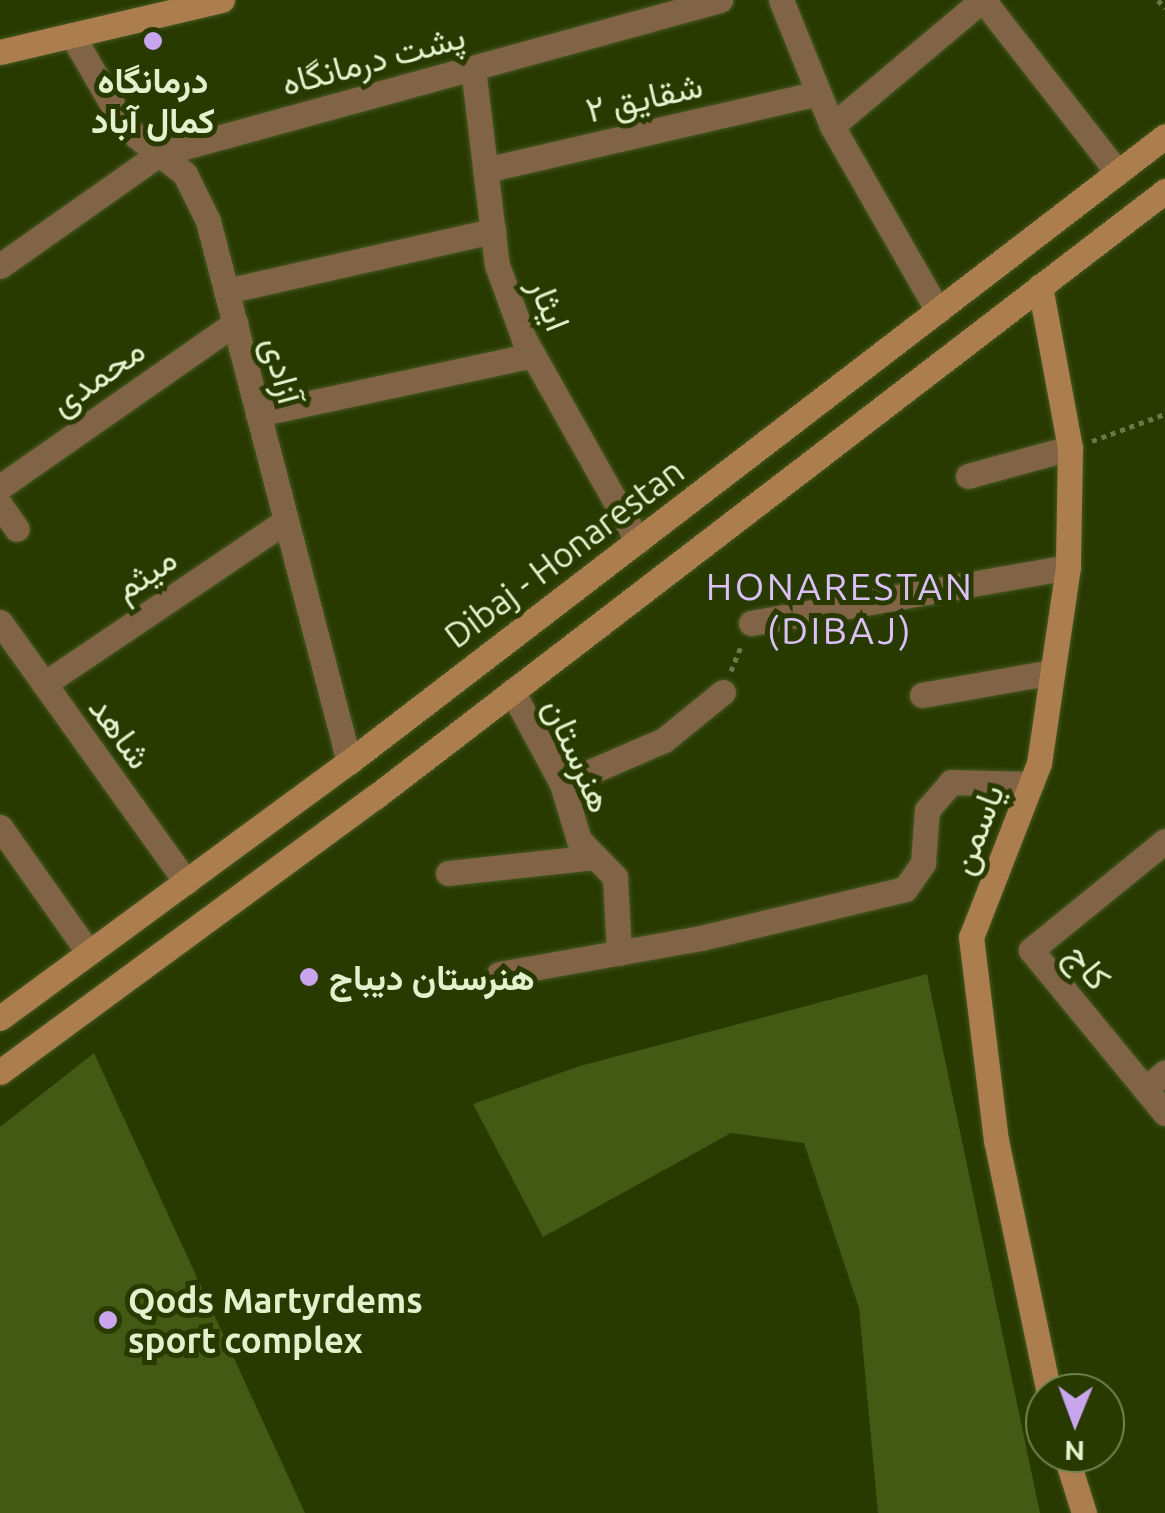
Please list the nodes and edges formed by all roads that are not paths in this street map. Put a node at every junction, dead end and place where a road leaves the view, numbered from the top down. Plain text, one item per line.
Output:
1 (222, 0) edge
2 (720, 0) edge
3 (781, 0) edge
4 (982, 0) edge
5 (72, 36) junction
6 (0, 52) edge
7 (473, 68) junction
8 (818, 92) junction
9 (832, 126) junction
10 (1165, 136) edge
11 (159, 154) junction
12 (485, 170) junction
13 (1118, 172) junction
14 (1165, 191) edge
15 (493, 231) junction
16 (0, 266) edge
17 (1040, 286) junction
18 (226, 291) junction
19 (938, 311) junction
20 (235, 324) junction
21 (533, 355) junction
22 (258, 414) junction
23 (1070, 448) junction
24 (968, 476) dead end
25 (0, 486) edge
26 (0, 505) edge
27 (286, 521) junction
28 (18, 530) dead end
29 (638, 541) junction
30 (1068, 566) junction
31 (0, 622) edge
32 (751, 624) road end
33 (1052, 672) junction
34 (44, 684) junction
35 (512, 692) junction
36 (722, 692) road end
37 (922, 695) dead end
38 (348, 762) junction
39 (562, 784) junction
40 (1031, 784) junction
41 (374, 797) junction
42 (0, 826) edge
43 (1165, 841) edge
44 (595, 857) junction
45 (448, 872) dead end
46 (186, 882) junction
47 (89, 953) junction
48 (619, 953) junction
49 (500, 974) dead end
50 (0, 1018) edge
51 (0, 1072) edge
52 (1165, 1072) edge
53 (1145, 1088) junction
54 (1165, 1113) edge
55 (1045, 1373) edge
56 (1071, 1473) edge
57 (1084, 1513) edge

1 - 5 main road
2 - 7 street, پشت درمانگاه
3 - 8 street
4 - 9 street
4 - 13 street
5 - 6 main road
5 - 11 street, آزادی
7 - 11 street, پشت درمانگاه
7 - 12 street, ایثار
8 - 9 street
8 - 12 street, شقایق ۲
9 - 19 street
10 - 13 main road, Dibaj - Honarestan
11 - 16 street, پشت درمانگاه
11 - 18 street, آزادی
12 - 15 street, ایثار
13 - 19 main road, Dibaj - Honarestan
14 - 17 main road
15 - 18 street
15 - 21 street, ایثار
17 - 23 main road, یاسمن
17 - 35 main road
18 - 20 street, آزادی
19 - 29 main road, Dibaj - Honarestan
20 - 22 street, آزادی
20 - 25 street, محمدی
21 - 22 street
21 - 29 street, ایثار
22 - 27 street, آزادی
23 - 24 street
23 - 30 main road, یاسمن
26 - 28 street
27 - 34 street, میثم
27 - 38 street, آزادی
29 - 38 main road, Dibaj - Honarestan
30 - 32 street
30 - 33 main road, یاسمن
31 - 34 street, شاهد
33 - 37 street
33 - 40 main road, یاسمن
34 - 46 street, شاهد
35 - 39 street, هنرستان
35 - 41 main road
36 - 39 street
38 - 41 main road
38 - 46 main road, Dibaj - Honarestan
39 - 44 street, هنرستان
40 - 48 street
40 - 55 main road, یاسمن
41 - 51 main road
42 - 47 street
43 - 53 street, کاج
44 - 45 street
44 - 48 street, هنرستان
46 - 47 main road, Dibaj - Honarestan
47 - 50 main road, Dibaj - Honarestan
48 - 49 street
52 - 53 street
53 - 54 street, کاج
56 - 57 main road

